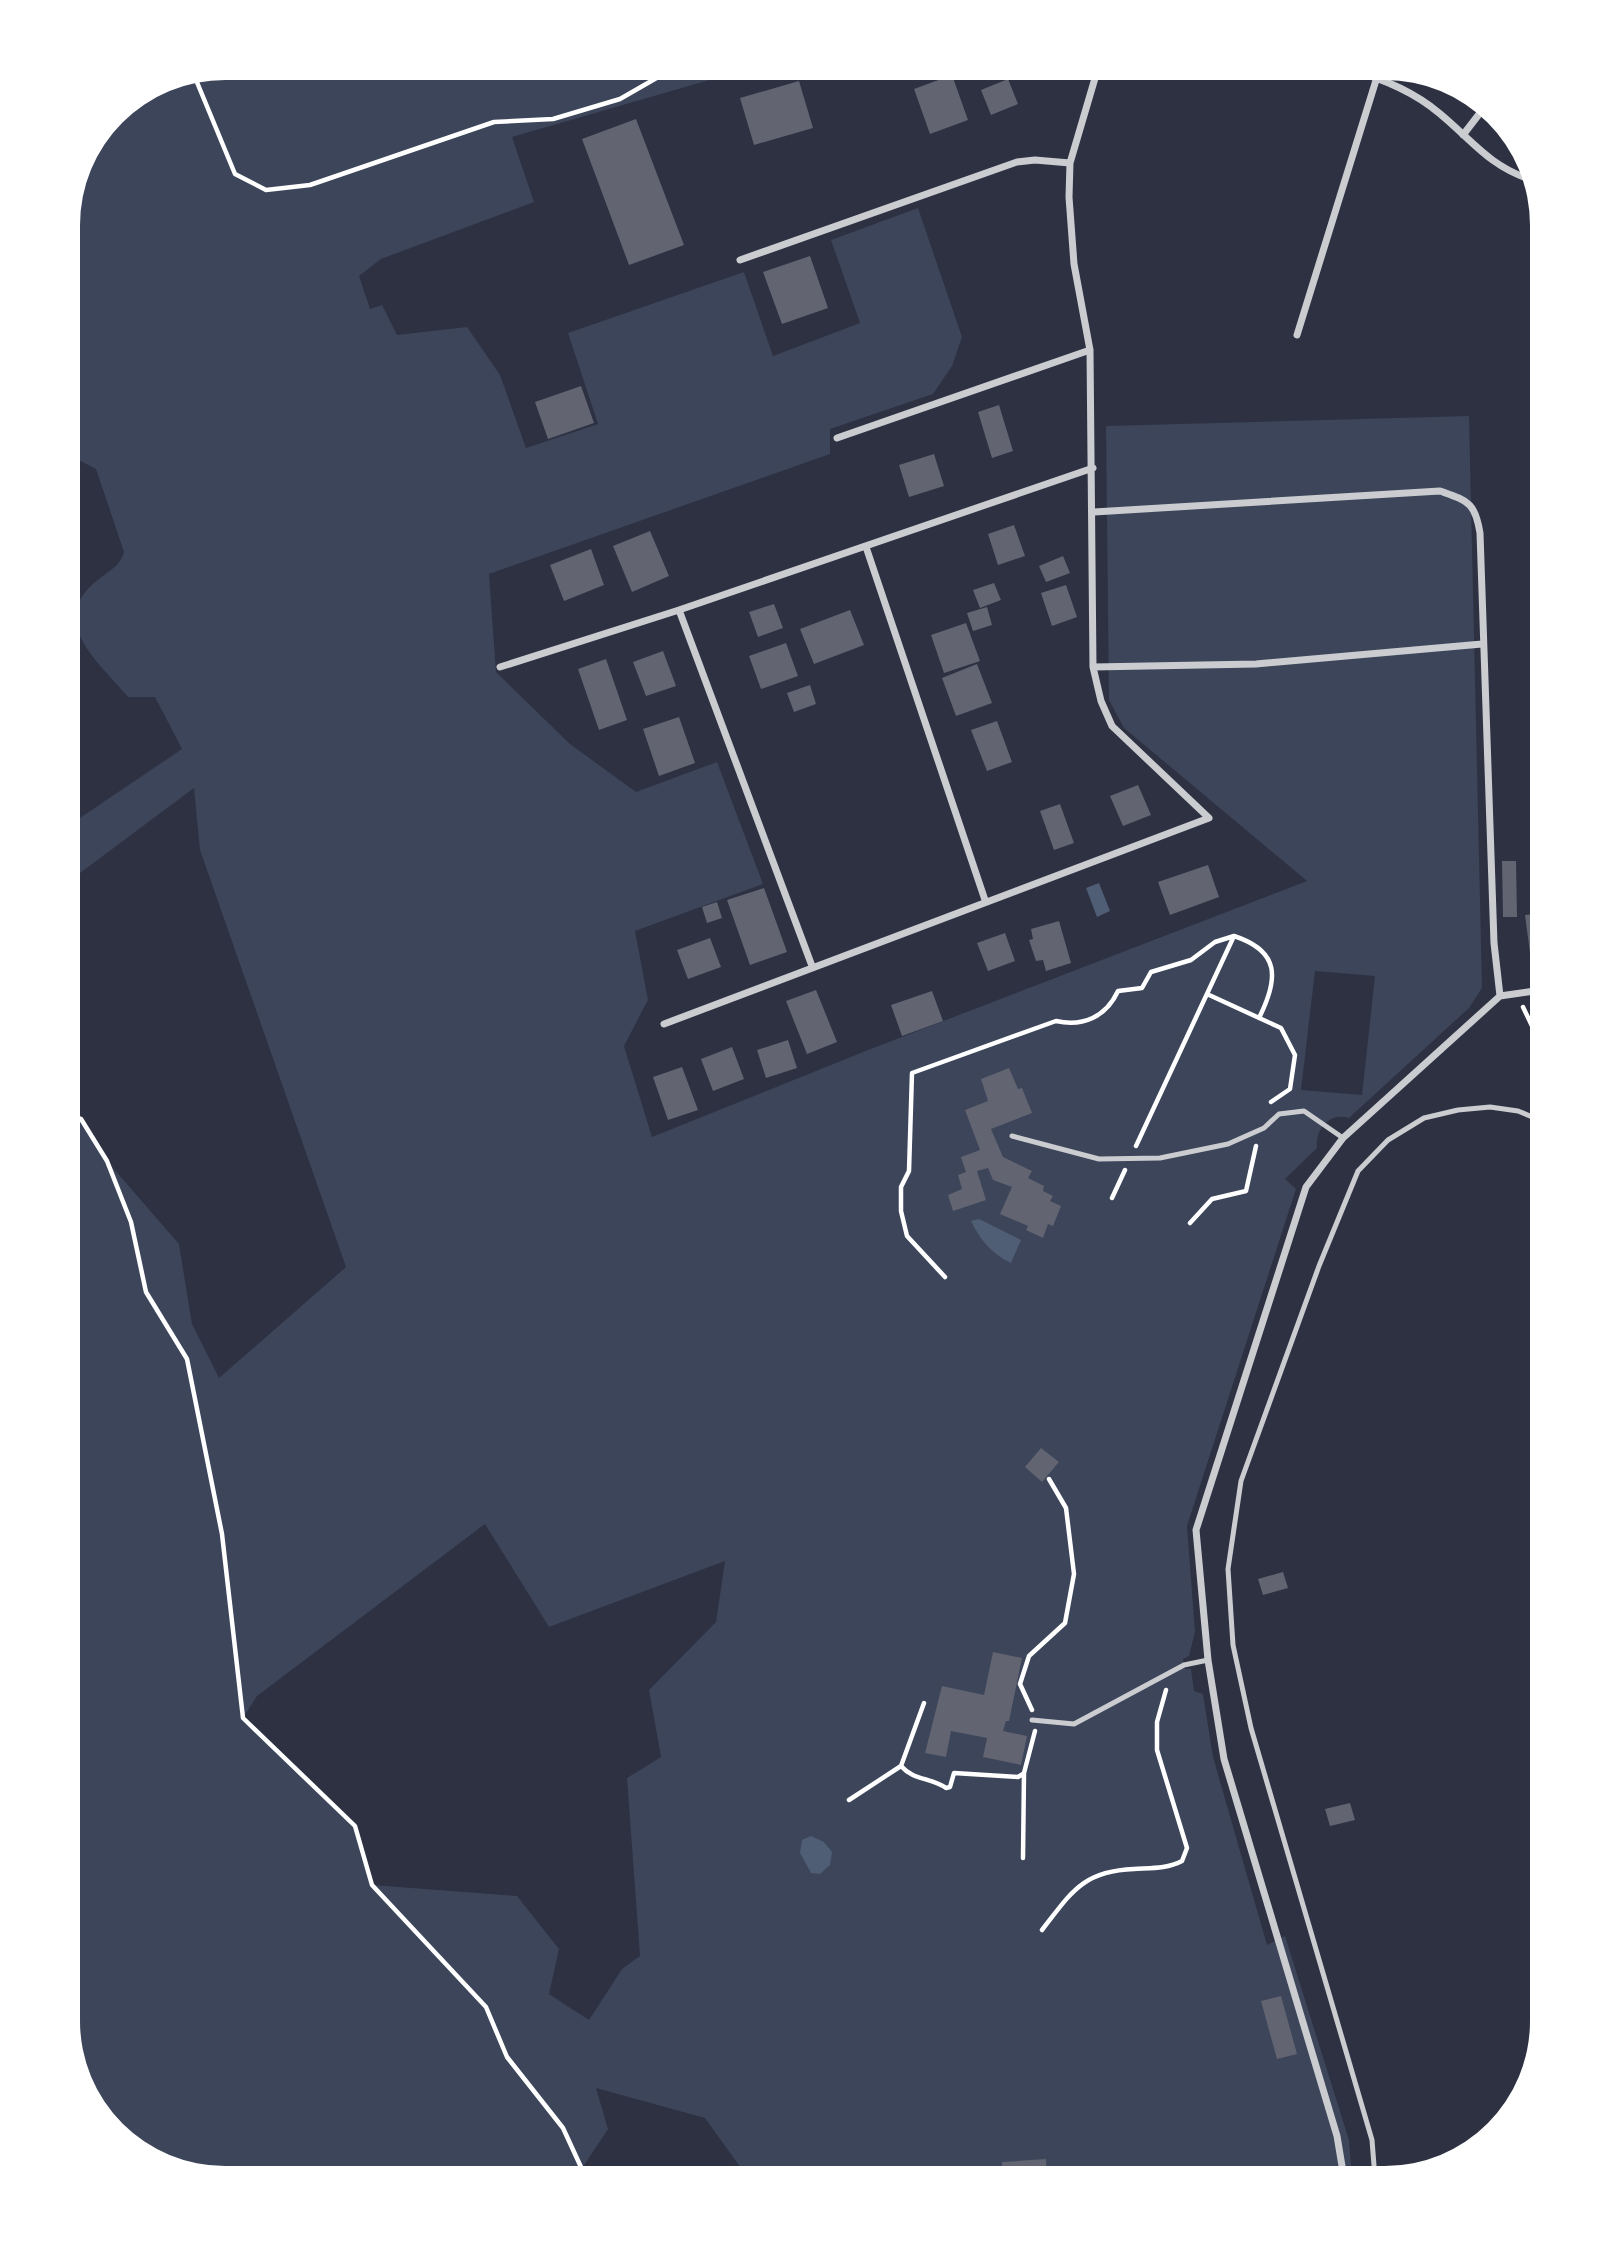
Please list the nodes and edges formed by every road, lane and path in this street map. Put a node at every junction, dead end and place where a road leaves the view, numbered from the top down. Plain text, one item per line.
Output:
1 (652, 80) edge
2 (1094, 81) edge
3 (1376, 81) edge
4 (1386, 81) edge
5 (197, 83) edge
6 (1478, 115) edge
7 (1462, 135) junction
8 (1070, 163) junction
9 (1520, 176) edge
10 (740, 260) dead end
11 (1297, 335) dead end
12 (1090, 349) junction
13 (837, 438) dead end
14 (1093, 467) junction
15 (1094, 512) junction
16 (866, 547) junction
17 (679, 610) junction
18 (1482, 644) junction
19 (500, 667) dead end
20 (1093, 667) junction
21 (985, 900) junction
22 (1234, 936) junction
23 (812, 966) junction
24 (1530, 991) edge
25 (1516, 993) junction
26 (1207, 994) junction
27 (1500, 996) junction
28 (1259, 1018) junction
29 (1530, 1022) edge
30 (664, 1024) dead end
31 (1530, 1116) edge
32 (80, 1120) edge
33 (1264, 1128) junction
34 (1012, 1136) dead end
35 (1343, 1138) junction
36 (1130, 1158) junction
37 (1112, 1198) dead end
38 (1190, 1223) dead end
39 (945, 1278) dead end
40 (1049, 1479) dead end
41 (1208, 1660) junction
42 (1172, 1672) junction
43 (924, 1703) dead end
44 (1035, 1721) junction
45 (901, 1766) junction
46 (1024, 1773) junction
47 (849, 1800) dead end
48 (1023, 1858) dead end
49 (1042, 1930) dead end
50 (580, 2165) edge
51 (1342, 2166) edge
52 (1374, 2166) edge

1 - 5 path
2 - 8 street
3 - 11 street
4 - 7 street
6 - 7 street
7 - 9 street
8 - 10 street
8 - 12 street
12 - 13 street
12 - 14 street
14 - 15 street
14 - 16 street
15 - 18 street
15 - 20 street
16 - 17 street
16 - 21 street
17 - 19 street
17 - 23 street
18 - 20 street
18 - 27 street
20 - 21 street
21 - 23 street
22 - 26 path
22 - 28 path
22 - 39 path
23 - 30 street
24 - 25 street
25 - 27 street
25 - 29 path
26 - 28 path
26 - 36 path
27 - 35 street
28 - 33 path
31 - 52 lane
32 - 50 path
33 - 35 lane
33 - 36 lane
33 - 38 path
34 - 36 lane
35 - 41 street
36 - 37 path
40 - 44 path
41 - 42 lane
41 - 51 street
42 - 44 lane
42 - 49 path
43 - 45 path
44 - 46 path
45 - 46 path
45 - 47 path
46 - 48 path

